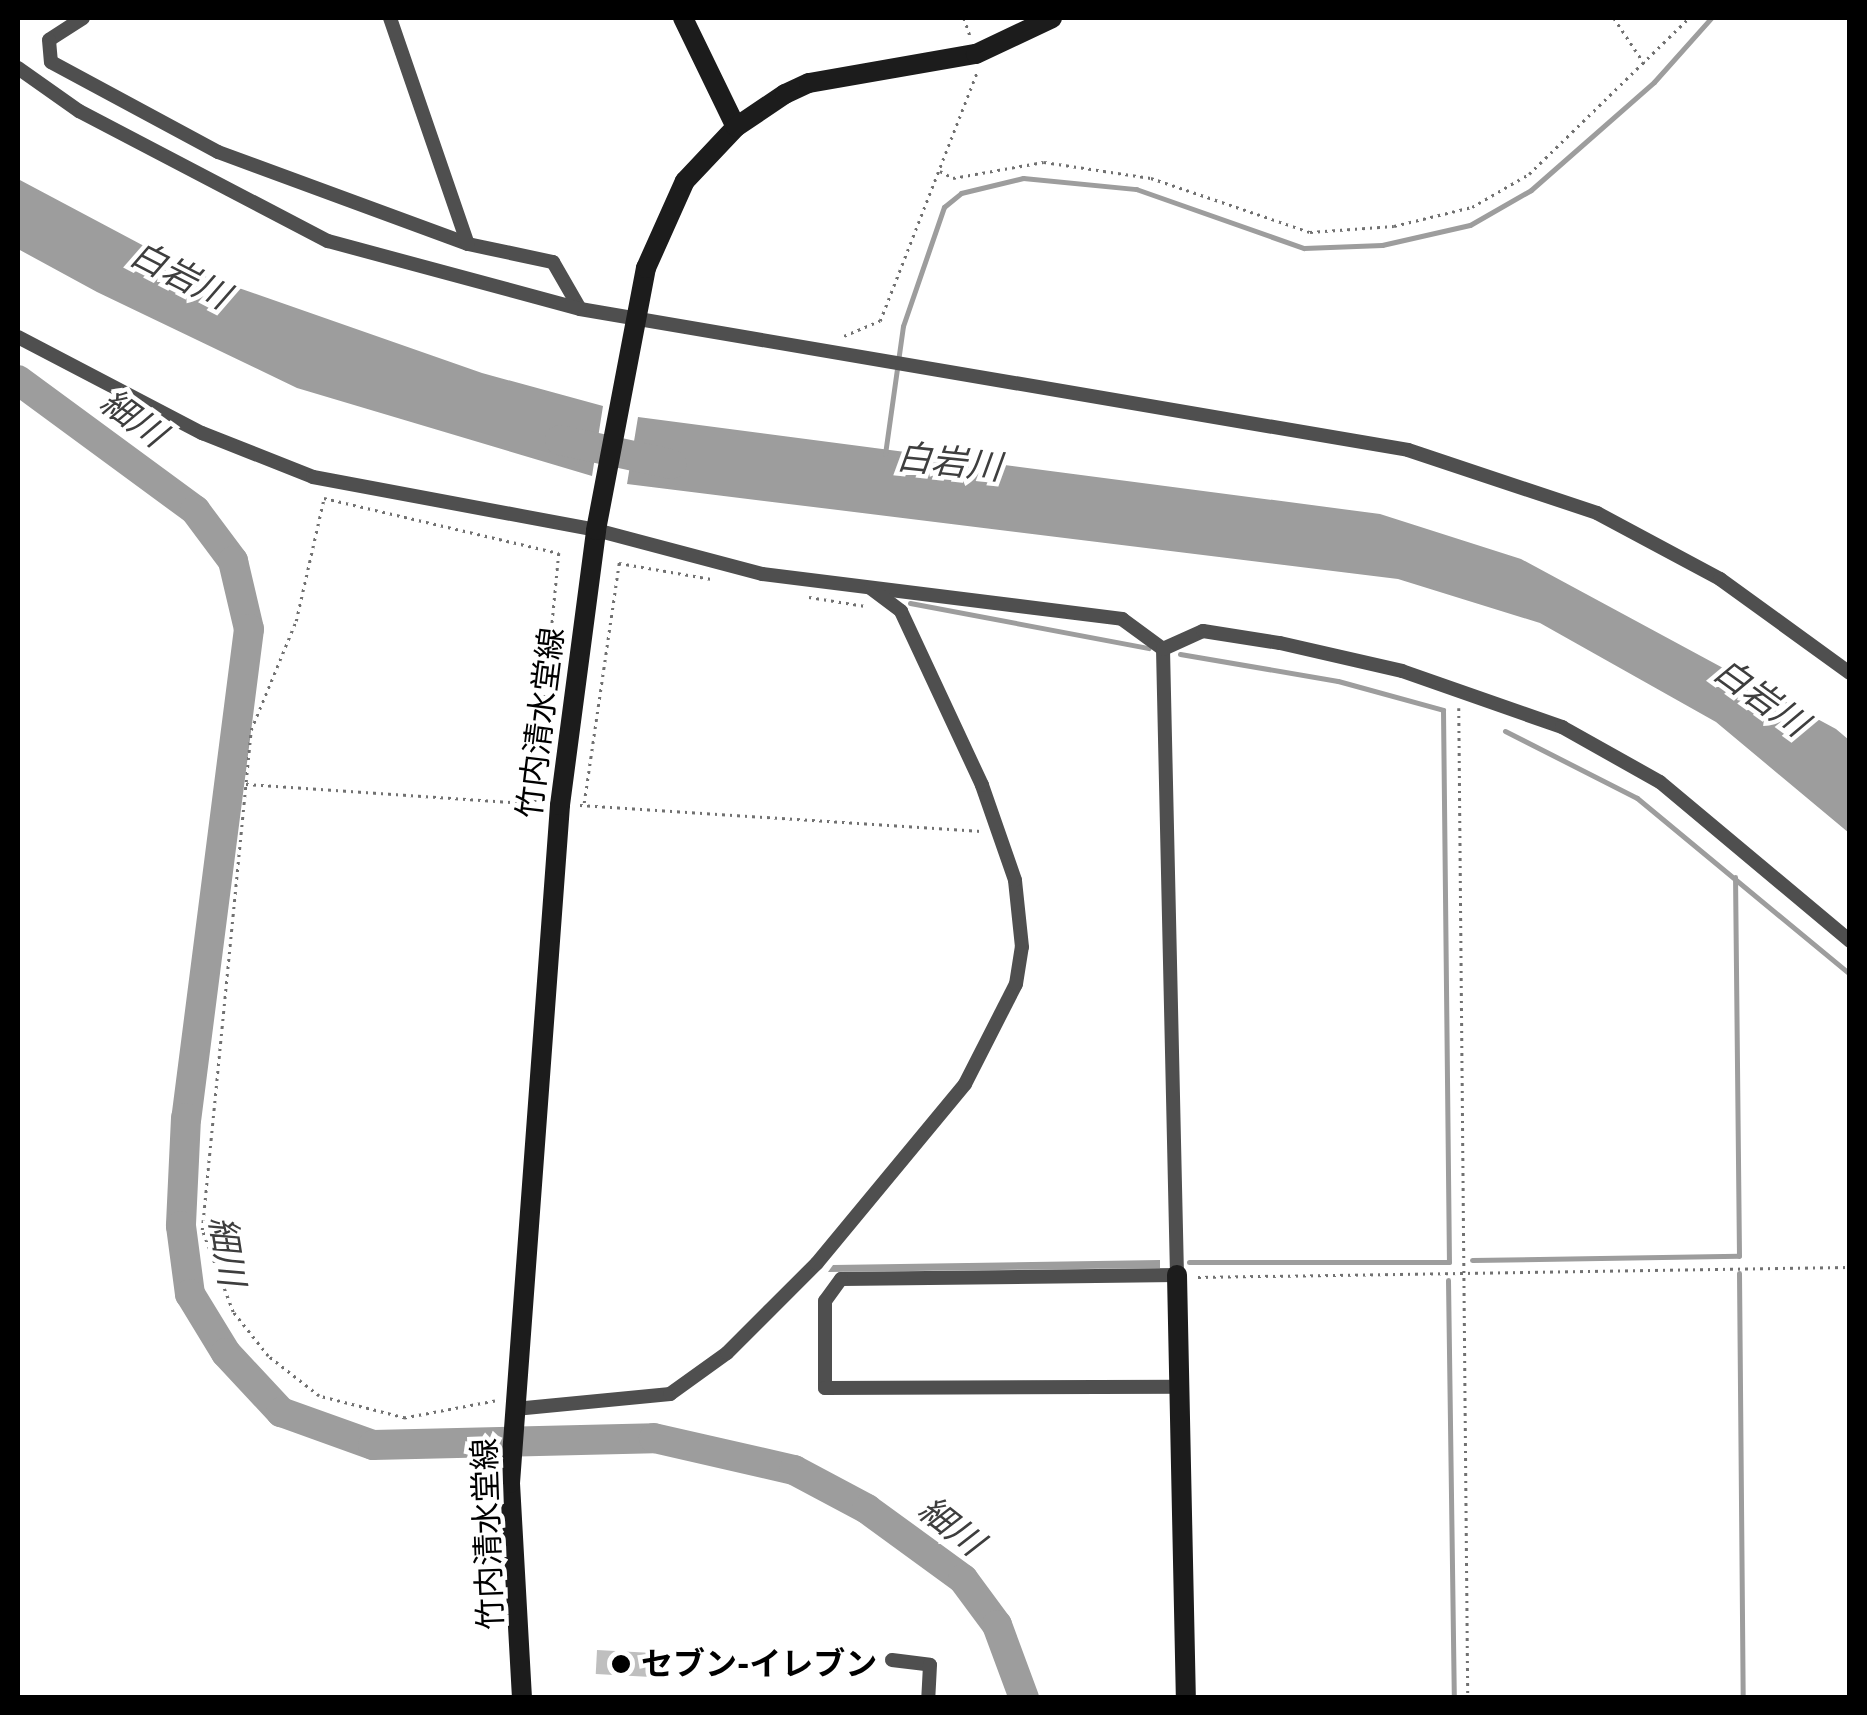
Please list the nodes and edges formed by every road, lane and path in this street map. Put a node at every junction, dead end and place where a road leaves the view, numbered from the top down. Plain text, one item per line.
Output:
1 (84, 18) edge
2 (390, 18) edge
3 (683, 18) edge
4 (1052, 18) edge
5 (1614, 18) edge
6 (1688, 18) edge
7 (976, 54) junction
8 (1646, 66) junction
9 (18, 68) edge
10 (736, 127) junction
11 (940, 172) junction
12 (468, 244) junction
13 (580, 309) junction
14 (634, 322) junction
15 (18, 337) edge
16 (809, 349) junction
17 (596, 530) junction
18 (727, 581) dead end
19 (871, 588) junction
20 (796, 594) dead end
21 (900, 611) junction
22 (1163, 649) junction
23 (1850, 674) edge
24 (1478, 713) dead end
25 (245, 784) junction
26 (536, 803) junction
27 (584, 804) junction
28 (560, 805) junction
29 (972, 832) dead end
30 (1850, 942) edge
31 (1850, 1268) edge
32 (1462, 1273) junction
33 (1176, 1275) junction
34 (1180, 1387) junction
35 (516, 1402) junction
36 (892, 1660) dead end
37 (522, 1698) edge
38 (928, 1698) edge
39 (1186, 1698) edge
40 (1468, 1698) edge

1 - 12 street
2 - 12 street
3 - 10 main road
4 - 7 main road, 竹内清水堂線
5 - 8 path
6 - 8 path
7 - 10 main road, 竹内清水堂線
7 - 11 path
8 - 11 path
9 - 13 street
10 - 14 main road, 竹内清水堂線
11 - 16 path
12 - 13 street
13 - 14 street
14 - 16 street
14 - 17 main road, 竹内清水堂線
15 - 17 street
16 - 23 street
17 - 19 street
17 - 28 main road, 竹内清水堂線
18 - 27 path
19 - 21 street
19 - 22 street
20 - 21 path
21 - 35 street
22 - 30 street
22 - 33 street
24 - 32 path
25 - 26 path
25 - 26 path
25 - 35 path
26 - 28 path
27 - 28 path
27 - 29 path
28 - 35 main road, 竹内清水堂線
31 - 32 path
32 - 33 path
32 - 40 path
33 - 34 main road
33 - 34 street
34 - 39 main road
35 - 37 main road, 竹内清水堂線
36 - 38 street

